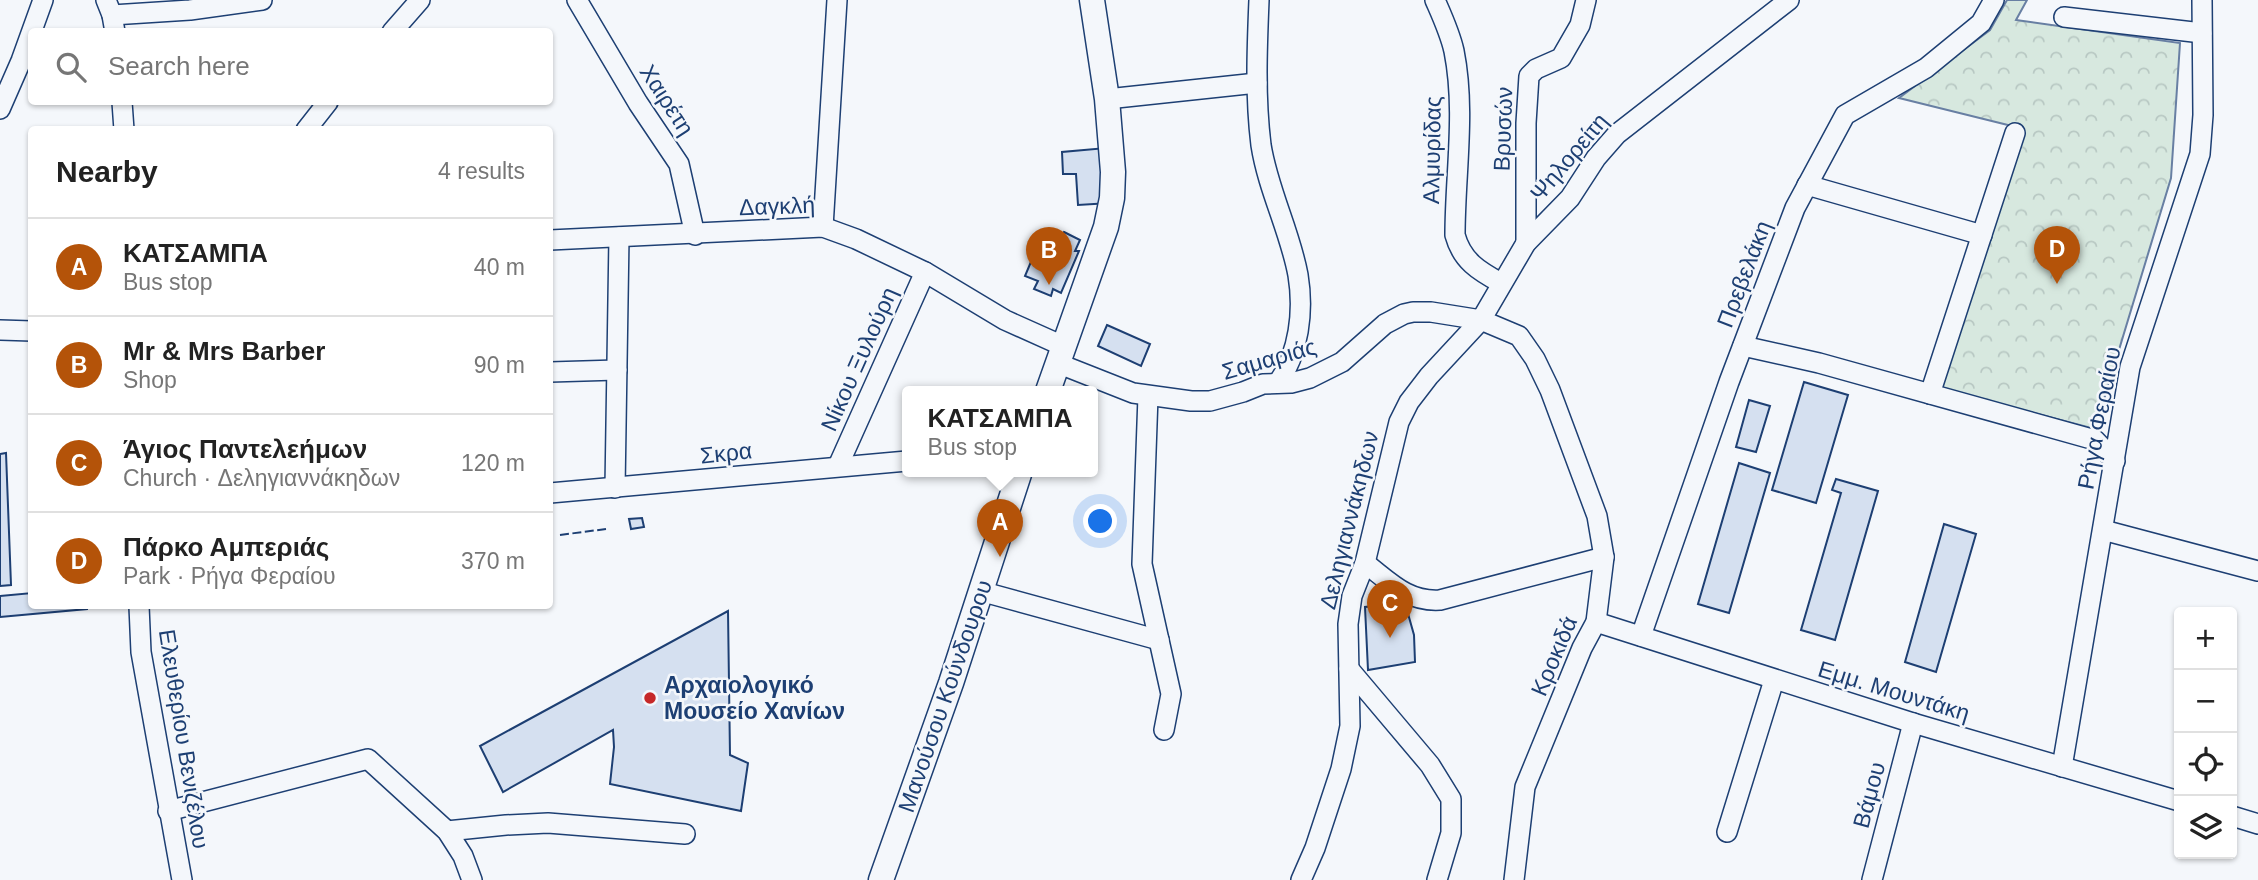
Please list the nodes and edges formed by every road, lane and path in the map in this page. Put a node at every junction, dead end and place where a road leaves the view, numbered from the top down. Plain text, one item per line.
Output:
1 (43, 0) edge
2 (262, 0) edge
3 (420, 0) edge
4 (577, 0) edge
5 (837, 0) edge
6 (1092, 0) edge
7 (1259, 0) edge
8 (1435, 0) edge
9 (1586, 0) edge
10 (1789, 0) edge
11 (1994, 0) edge
12 (2202, 0) edge
13 (111, 16) edge
14 (2064, 17) dead end
15 (33, 28) edge
16 (396, 28) edge
17 (2202, 33) junction
18 (28, 42) edge
19 (1256, 83) junction
20 (1108, 99) junction
21 (122, 105) edge
22 (326, 105) edge
23 (0, 109) edge
24 (124, 126) edge
25 (309, 126) edge
26 (2015, 132) dead end
27 (1808, 185) junction
28 (823, 227) junction
29 (695, 234) junction
30 (1982, 235) junction
31 (619, 237) junction
32 (553, 240) edge
33 (1526, 243) junction
34 (925, 272) junction
35 (1501, 283) junction
36 (1481, 320) junction
37 (0, 330) edge
38 (28, 331) edge
39 (1743, 346) junction
40 (1060, 354) junction
41 (617, 370) junction
42 (553, 372) edge
43 (1278, 383) junction
44 (1050, 386) edge
45 (1930, 394) junction
46 (1148, 396) junction
47 (902, 461) edge
48 (2115, 461) junction
49 (838, 466) junction
50 (1018, 477) edge
51 (615, 488) junction
52 (553, 493) edge
53 (2104, 530) junction
54 (1604, 557) junction
55 (1365, 563) junction
56 (2258, 572) edge
57 (980, 591) junction
58 (139, 609) edge
59 (1596, 622) junction
60 (1641, 636) junction
61 (1159, 640) junction
62 (1349, 669) junction
63 (1774, 680) junction
64 (1913, 723) junction
65 (1164, 730) dead end
66 (2062, 767) junction
67 (2174, 800) edge
68 (168, 811) junction
69 (2237, 818) edge
70 (2258, 824) edge
71 (447, 831) junction
72 (1727, 832) dead end
73 (685, 834) dead end
74 (182, 880) edge
75 (472, 880) edge
76 (881, 880) edge
77 (1301, 880) edge
78 (1437, 880) edge
79 (1514, 880) edge
80 (1872, 880) edge

1 - 15 street
2 - 13 street
3 - 16 street
4 - 29 street, Χαιρέτη
5 - 28 street
6 - 20 main road
7 - 19 street
8 - 35 street, Αλμυρίδας
9 - 33 street, Βρυσών
10 - 33 street, Ψηλορείτη
11 - 27 street, Πρεβελάκη
12 - 17 street, Ρήγα Φεραίου
14 - 17 street
17 - 48 street, Ρήγα Φεραίου
18 - 23 street
19 - 20 street
19 - 43 street
20 - 40 main road
21 - 24 street
22 - 25 street
26 - 30 street
27 - 30 street
27 - 39 street, Πρεβελάκη
28 - 29 street, Δαγκλή
28 - 34 street, Δαγκλή
29 - 31 street, Δαγκλή
30 - 45 street
31 - 32 street, Δαγκλή
31 - 41 street
33 - 35 street, Ψηλορείτη
34 - 40 street, Δαγκλή
34 - 49 street, Νίκου Ξυλούρη
35 - 36 street, Ψηλορείτη
36 - 43 street, Σαμαριάς
36 - 54 street, Κροκιδά
36 - 55 street, Δεληγιαννάκηδων
37 - 38 street
39 - 45 street
39 - 60 street, Πρεβελάκη
40 - 44 main road
40 - 46 street, Σαμαριάς
41 - 42 street
41 - 51 street
43 - 46 street, Σαμαριάς
45 - 48 street
46 - 61 street
47 - 49 street, Σκρα
48 - 53 street, Ρήγα Φεραίου
49 - 51 street, Σκρα
50 - 57 main road, Μανούσου Κούνδουρου
51 - 52 street, Σκρα
53 - 56 street
53 - 66 street, Ρήγα Φεραίου
54 - 55 street
54 - 59 street, Κροκιδά
55 - 62 street, Δεληγιαννάκηδων
57 - 61 street
57 - 76 main road, Μανούσου Κούνδουρου
58 - 68 street, Ελευθερίου Βενιζέλου
59 - 60 street, Εμμ. Μουντάκη
59 - 79 street, Κροκιδά
60 - 63 street, Εμμ. Μουντάκη
61 - 65 street
62 - 77 street, Δεληγιαννάκηδων
62 - 78 street
63 - 64 street, Εμμ. Μουντάκη
63 - 72 street
64 - 66 street, Εμμ. Μουντάκη
64 - 80 street, Βάμου
66 - 67 street, Εμμ. Μουντάκη
68 - 71 street
68 - 74 street, Ελευθερίου Βενιζέλου
69 - 70 street
71 - 73 street
71 - 75 street

